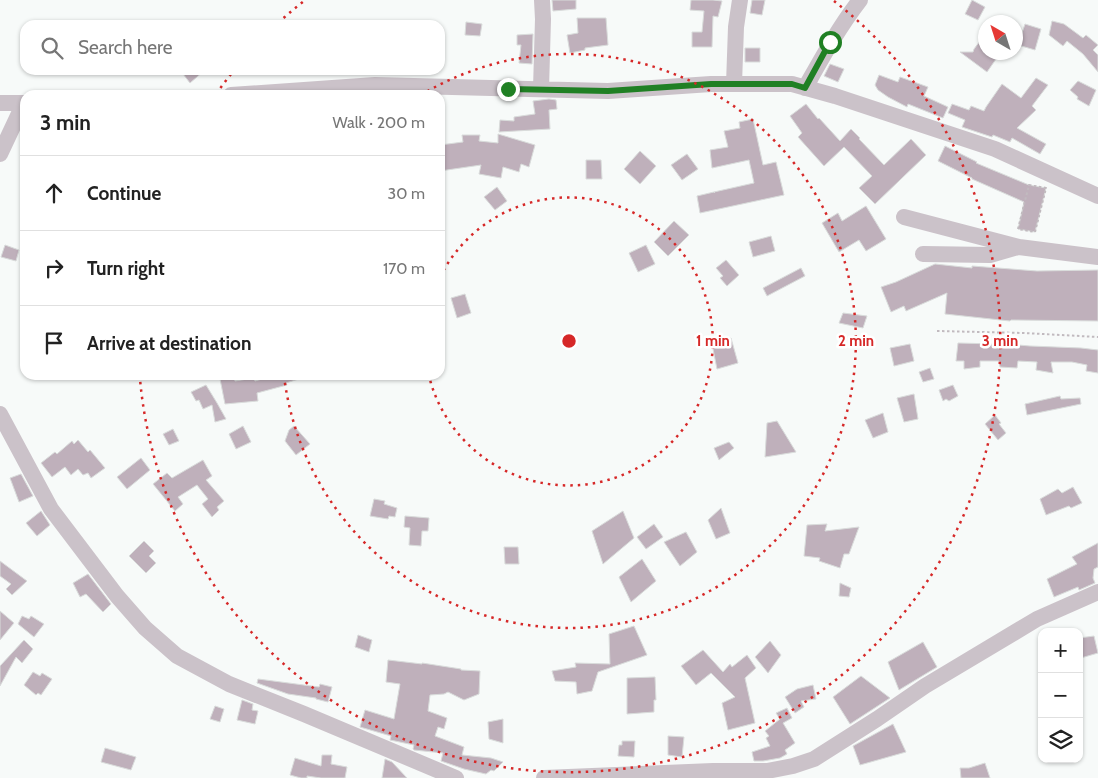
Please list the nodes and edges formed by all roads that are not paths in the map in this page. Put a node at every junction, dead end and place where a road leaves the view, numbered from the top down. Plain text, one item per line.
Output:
1 (542, 0) edge
2 (740, 0) edge
3 (860, 0) edge
4 (734, 84) junction
5 (805, 88) junction
6 (304, 90) edge
7 (541, 90) junction
8 (0, 103) edge
9 (20, 103) edge
10 (20, 112) edge
11 (0, 154) edge
12 (1098, 196) edge
13 (904, 217) dead end
14 (1019, 246) junction
15 (923, 254) dead end
16 (1098, 256) edge
17 (0, 414) edge
18 (1098, 592) edge
19 (456, 778) edge
20 (544, 778) edge

1 - 7 street
2 - 4 street
3 - 5 street
4 - 5 street
4 - 7 street
5 - 12 street
6 - 7 street
8 - 9 street
10 - 11 street
13 - 14 street
14 - 15 street
14 - 16 street
17 - 19 street
18 - 20 street

